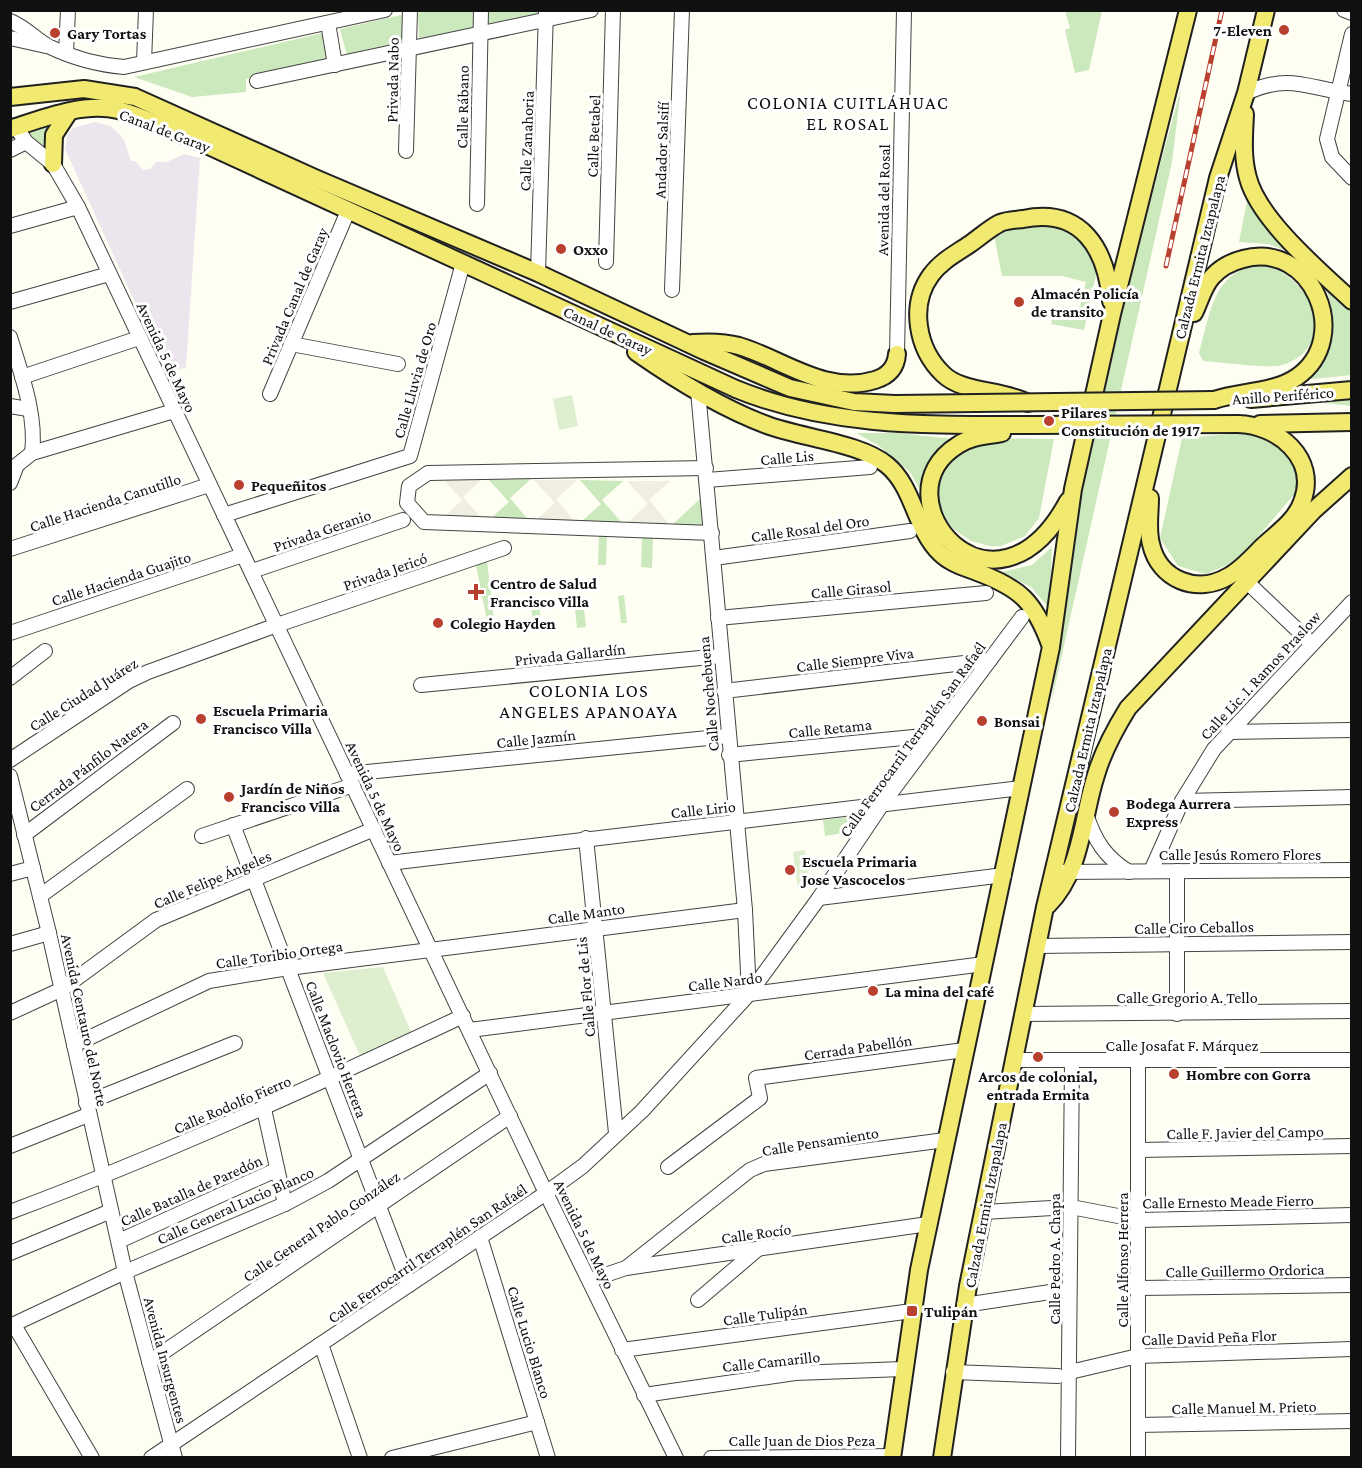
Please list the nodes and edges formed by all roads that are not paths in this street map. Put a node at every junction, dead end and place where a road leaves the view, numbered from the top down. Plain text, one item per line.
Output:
1 (68, 10) edge
2 (146, 10) edge
3 (385, 10) edge
4 (410, 10) edge
5 (481, 10) edge
6 (591, 10) edge
7 (613, 10) edge
8 (682, 10) edge
9 (904, 10) edge
10 (1188, 10) edge
11 (1266, 10) edge
12 (1344, 10) edge
13 (1352, 13) edge
14 (345, 15) edge
15 (546, 15) edge
16 (10, 21) edge
17 (327, 23) junction
18 (480, 34) junction
19 (1352, 34) edge
20 (10, 38) edge
21 (48, 46) junction
22 (408, 51) junction
23 (66, 53) junction
24 (144, 62) junction
25 (335, 65) junction
26 (257, 81) dead end
27 (1246, 93) junction
28 (1344, 93) edge
29 (10, 97) edge
30 (69, 112) junction
31 (13, 128) edge
32 (26, 142) junction
33 (10, 150) edge
34 (406, 151) dead end
35 (52, 164) junction
36 (1349, 173) edge
37 (477, 204) dead end
38 (78, 207) junction
39 (348, 211) junction
40 (10, 226) edge
41 (606, 262) dead end
42 (463, 263) junction
43 (538, 273) junction
44 (109, 274) junction
45 (672, 290) dead end
46 (1352, 301) edge
47 (10, 302) edge
48 (1112, 314) junction
49 (615, 333) junction
50 (10, 337) edge
51 (139, 338) junction
52 (1179, 338) junction
53 (686, 343) junction
54 (291, 344) junction
55 (897, 354) joint
56 (398, 364) dead end
57 (22, 377) junction
58 (1352, 390) edge
59 (698, 391) junction
60 (270, 394) dead end
61 (1214, 400) junction
62 (1029, 403) junction
63 (10, 406) edge
64 (28, 410) junction
65 (174, 411) junction
66 (1352, 422) edge
67 (1238, 424) junction
68 (1032, 425) junction
69 (32, 453) junction
70 (14, 464) edge
71 (870, 467) dead end
72 (706, 474) junction
73 (1352, 476) edge
74 (1148, 477) junction
75 (10, 483) edge
76 (209, 485) junction
77 (1073, 489) junction
78 (224, 515) junction
79 (403, 520) dead end
80 (910, 531) dead end
81 (712, 533) junction
82 (504, 548) dead end
83 (10, 549) edge
84 (243, 555) junction
85 (714, 558) junction
86 (252, 571) junction
87 (1246, 581) junction
88 (987, 593) dead end
89 (1352, 602) edge
90 (1022, 617) dead end
91 (718, 618) junction
92 (277, 625) junction
93 (10, 633) edge
94 (1311, 643) junction
95 (1051, 647) junction
96 (45, 651) dead end
97 (721, 656) junction
98 (990, 660) junction
99 (10, 678) edge
100 (421, 685) dead end
101 (724, 691) junction
102 (172, 723) dead end
103 (1352, 730) edge
104 (1228, 732) junction
105 (934, 735) junction
106 (728, 736) junction
107 (729, 755) junction
108 (10, 760) edge
109 (10, 776) edge
110 (350, 779) junction
111 (1021, 788) junction
112 (187, 789) dead end
113 (1352, 797) edge
114 (1182, 801) junction
115 (881, 806) junction
116 (14, 808) edge
117 (1086, 814) junction
118 (735, 822) junction
119 (233, 825) junction
120 (374, 829) junction
121 (24, 835) junction
122 (202, 836) dead end
123 (586, 838) junction
124 (389, 863) junction
125 (33, 868) junction
126 (1352, 870) edge
127 (1177, 871) junction
128 (1129, 872) junction
129 (1151, 872) junction
130 (1062, 873) junction
131 (10, 874) edge
132 (1004, 875) junction
133 (252, 880) junction
134 (40, 896) junction
135 (819, 898) junction
136 (745, 909) junction
137 (596, 927) junction
138 (49, 933) junction
139 (1352, 942) edge
140 (10, 944) edge
141 (1177, 944) junction
142 (1037, 946) junction
143 (431, 951) junction
144 (984, 964) junction
145 (288, 968) junction
146 (62, 989) junction
147 (749, 994) junction
148 (1352, 1011) edge
149 (604, 1012) junction
150 (10, 1013) edge
151 (1024, 1014) junction
152 (1177, 1014) junction
153 (463, 1016) junction
154 (470, 1030) junction
155 (235, 1043) dead end
156 (74, 1045) junction
157 (964, 1050) junction
158 (1013, 1060) junction
159 (1352, 1060) edge
160 (1072, 1061) junction
161 (1138, 1062) junction
162 (490, 1073) junction
163 (331, 1078) junction
164 (87, 1109) junction
165 (264, 1109) junction
166 (510, 1116) junction
167 (616, 1133) junction
168 (945, 1140) junction
169 (10, 1146) edge
170 (1352, 1146) edge
171 (1140, 1150) junction
172 (362, 1160) junction
173 (668, 1167) dead end
174 (276, 1170) junction
175 (103, 1177) junction
176 (546, 1193) junction
177 (285, 1204) junction
178 (380, 1207) junction
179 (1071, 1207) junction
180 (1052, 1208) dead end
181 (111, 1211) junction
182 (10, 1212) edge
183 (984, 1212) junction
184 (1352, 1215) edge
185 (1139, 1220) junction
186 (928, 1224) junction
187 (480, 1237) junction
188 (119, 1241) junction
189 (759, 1249) junction
190 (10, 1253) edge
191 (626, 1268) junction
192 (125, 1272) junction
193 (590, 1280) junction
194 (409, 1285) junction
195 (1352, 1285) edge
196 (1139, 1288) junction
197 (1057, 1291) dead end
198 (698, 1300) dead end
199 (964, 1305) junction
200 (912, 1311) junction
201 (12, 1325) edge
202 (321, 1344) junction
203 (1352, 1349) edge
204 (622, 1350) junction
205 (1138, 1356) junction
206 (149, 1362) junction
207 (903, 1369) junction
208 (953, 1372) junction
209 (1064, 1374) junction
210 (644, 1395) junction
211 (1352, 1421) edge
212 (537, 1422) junction
213 (1138, 1425) junction
214 (171, 1443) junction
215 (892, 1457) edge
216 (92, 1458) edge
217 (151, 1458) edge
218 (175, 1458) edge
219 (360, 1458) edge
220 (392, 1458) edge
221 (548, 1458) edge
222 (676, 1458) edge
223 (711, 1458) edge
224 (942, 1458) edge
225 (1068, 1458) edge
226 (1138, 1458) edge

1 - 23 street
2 - 24 street
3 - 14 street
4 - 22 street, Privada Nabo
5 - 18 street, Calle Rábano
6 - 15 street
7 - 41 street, Calle Betabel
8 - 45 street, Andador Salsifí
9 - 55 street, Avenida del Rosal
10 - 48 main road
11 - 27 main road, Calzada Ermita Iztapalapa
12 - 13 street
14 - 17 street
15 - 18 street
15 - 43 street, Calle Zanahoria
16 - 21 street
17 - 24 street
17 - 25 street
18 - 22 street
18 - 37 street, Calle Rábano
19 - 28 street
20 - 21 street
21 - 23 street
22 - 25 street
22 - 34 street, Privada Nabo
23 - 24 street
25 - 26 street
27 - 28 street
27 - 46 main road
27 - 52 main road, Calzada Ermita Iztapalapa
28 - 36 street
29 - 43 main road, Canal de Garay
30 - 31 main road, Canal de Garay
30 - 35 main road
30 - 39 main road, Canal de Garay
31 - 32 street, Avenida 5 de Mayo
32 - 33 street
32 - 35 street, Avenida 5 de Mayo
35 - 38 street, Avenida 5 de Mayo
38 - 40 street
38 - 44 street, Avenida 5 de Mayo
39 - 42 main road, Canal de Garay
39 - 54 street, Privada Canal de Garay
42 - 49 main road, Canal de Garay
42 - 78 street, Calle Lluvia de Oro
43 - 53 main road, Canal de Garay
44 - 47 street
44 - 51 street, Avenida 5 de Mayo
48 - 62 main road
48 - 77 main road
49 - 59 main road
49 - 68 main road, Canal de Garay
50 - 57 street
51 - 57 street
51 - 65 street, Avenida 5 de Mayo
52 - 61 main road
52 - 74 main road, Calzada Ermita Iztapalapa
53 - 55 main road
53 - 62 main road, Canal de Garay, bridge
54 - 56 street
54 - 60 street, Privada Canal de Garay
57 - 64 street
58 - 61 main road, Anillo Periférico
59 - 72 street, Calle Nochebuena
59 - 95 main road
61 - 62 main road, Canal de Garay, bridge
63 - 64 street
64 - 69 street
65 - 69 street
65 - 76 street, Avenida 5 de Mayo
66 - 67 main road, Anillo Periférico
67 - 68 main road, Canal de Garay, bridge
67 - 74 main road
68 - 77 main road
69 - 70 street
70 - 75 street
71 - 72 street, Calle Lis
72 - 81 street, Calle Nochebuena
72 - 81 street, Calle Lis
73 - 87 main road
74 - 130 main road, Calzada Ermita Iztapalapa
76 - 78 street, Avenida 5 de Mayo
76 - 83 street, Calle Hacienda Canutillo
77 - 95 main road
78 - 84 street, Avenida 5 de Mayo
79 - 86 street, Privada Geranio
80 - 85 street, Calle Rosal del Oro
81 - 85 street, Calle Nochebuena
82 - 92 street, Privada Jericó
84 - 86 street, Avenida 5 de Mayo
84 - 93 street, Calle Hacienda Guajito
85 - 91 street, Calle Nochebuena
86 - 92 street, Avenida 5 de Mayo
87 - 94 street
87 - 117 main road
88 - 91 street, Calle Girasol
89 - 94 street, Calle Lic. I. Ramos Praslow
90 - 98 street, Calle Ferrocarril Terraplén San Rafaél
91 - 97 street, Calle Nochebuena
92 - 108 street, Calle Ciudad Juárez
92 - 110 street, Avenida 5 de Mayo
94 - 104 street, Calle Lic. I. Ramos Praslow
95 - 111 main road
96 - 99 street
97 - 100 street, Privada Gallardín
97 - 101 street, Calle Nochebuena
98 - 101 street, Calle Siempre Viva
98 - 105 street, Calle Ferrocarril Terraplén San Rafaél
101 - 106 street, Calle Nochebuena
102 - 121 street, Cerrada Pánfilo Natera
103 - 104 street
104 - 114 street, Calle Lic. I. Ramos Praslow
105 - 107 street, Calle Retama
105 - 115 street, Calle Ferrocarril Terraplén San Rafaél
106 - 107 street, Calle Nochebuena
106 - 110 street, Calle Jazmín
107 - 118 street, Calle Nochebuena
109 - 116 street, Avenida Centauro del Norte
110 - 119 street, Calle Jazmín
110 - 120 street, Avenida 5 de Mayo
111 - 115 street, Calle Lirio
111 - 132 main road
112 - 134 street
113 - 114 street
114 - 129 street, Calle Lic. I. Ramos Praslow
115 - 118 street, Calle Lirio
115 - 135 street, Calle Ferrocarril Terraplén San Rafaél
116 - 121 street, Avenida Centauro del Norte
117 - 128 street
117 - 130 main road
118 - 123 street, Calle Lirio
118 - 136 street, Calle Nochebuena
119 - 122 street, Calle Jazmín
119 - 133 street, Calle Maclovio Herrera
120 - 124 street, Avenida 5 de Mayo
120 - 133 street, Calle Felipe Ángeles
121 - 125 street, Avenida Centauro del Norte
123 - 124 street, Calle Lirio
123 - 137 street, Calle Flor de Lis
124 - 143 street, Avenida 5 de Mayo
125 - 131 street
125 - 134 street, Avenida Centauro del Norte
126 - 127 street, Calle Jesús Romero Flores
127 - 129 street, Calle Jesús Romero Flores
127 - 141 street
128 - 129 street, Calle Jesús Romero Flores
128 - 130 street, Calle Jesús Romero Flores
130 - 142 main road, Calzada Ermita Iztapalapa
132 - 135 street
132 - 144 main road
133 - 145 street, Calle Maclovio Herrera
133 - 146 street, Calle Felipe Ángeles
134 - 138 street, Avenida Centauro del Norte
135 - 147 street, Calle Ferrocarril Terraplén San Rafaél
136 - 137 street, Calle Manto
136 - 147 street, Calle Nochebuena
137 - 143 street, Calle Manto
137 - 149 street, Calle Flor de Lis
138 - 140 street
138 - 146 street, Avenida Centauro del Norte
139 - 141 street, Calle Ciro Ceballos
141 - 142 street, Calle Ciro Ceballos
141 - 152 street
142 - 151 main road, Calzada Ermita Iztapalapa
143 - 145 street, Calle Toribio Ortega
143 - 153 street, Avenida 5 de Mayo
144 - 147 street, Calle Nardo
144 - 157 main road
145 - 156 street, Calle Toribio Ortega
145 - 163 street, Calle Maclovio Herrera
146 - 150 street, Calle Felipe Ángeles
146 - 156 street, Avenida Centauro del Norte
147 - 149 street, Calle Nardo
147 - 167 street, Calle Ferrocarril Terraplén San Rafaél
148 - 152 street, Calle Gregorio A. Tello
149 - 154 street, Calle Nardo
149 - 167 street, Calle Flor de Lis
151 - 152 street, Calle Gregorio A. Tello
151 - 158 main road, Calzada Ermita Iztapalapa
153 - 154 street, Avenida 5 de Mayo
153 - 163 street, Calle Rodolfo Fierro
154 - 162 street, Avenida 5 de Mayo
155 - 164 street
156 - 164 street, Avenida Centauro del Norte
157 - 168 main road
157 - 173 street, Cerrada Pabellón
158 - 160 street, Calle Josafat F. Márquez
158 - 183 main road, Calzada Ermita Iztapalapa
159 - 161 street, Calle Josafat F. Márquez
160 - 161 street, Calle Josafat F. Márquez
160 - 179 street, Calle Pedro A. Chapa
161 - 171 street, Calle Alfonso Herrera
162 - 166 street, Avenida 5 de Mayo
162 - 172 street, Calle General Lucio Blanco
163 - 165 street, Calle Rodolfo Fierro
163 - 172 street, Calle Maclovio Herrera
164 - 169 street
164 - 175 street, Avenida Centauro del Norte
165 - 174 street
165 - 175 street, Calle Rodolfo Fierro
166 - 176 street, Avenida 5 de Mayo
166 - 178 street, Calle General Pablo González
167 - 176 street, Calle Ferrocarril Terraplén San Rafaél
168 - 186 main road
168 - 191 street, Calle Pensamiento
170 - 171 street, Calle F. Javier del Campo
171 - 185 street, Calle Alfonso Herrera
172 - 177 street, Calle General Lucio Blanco
172 - 178 street, Calle Maclovio Herrera
174 - 177 street
174 - 188 street, Calle Batalla de Paredón
175 - 181 street, Avenida Centauro del Norte
175 - 182 street, Calle Rodolfo Fierro
176 - 187 street, Calle Ferrocarril Terraplén San Rafaél
176 - 193 street, Avenida 5 de Mayo
177 - 192 street, Calle General Lucio Blanco
178 - 194 street, Calle Maclovio Herrera
178 - 206 street, Calle General Pablo González
179 - 185 street, Calle Ernesto Meade Fierro
179 - 209 street, Calle Pedro A. Chapa
180 - 183 street
181 - 188 street, Avenida Centauro del Norte
181 - 190 street
183 - 199 main road, Calzada Ermita Iztapalapa
184 - 185 street, Calle Ernesto Meade Fierro
185 - 196 street, Calle Alfonso Herrera
186 - 189 street, Calle Rocío
186 - 200 main road
187 - 194 street, Calle Ferrocarril Terraplén San Rafaél
187 - 212 street, Calle Lucio Blanco
188 - 192 street, Avenida Centauro del Norte
189 - 191 street, Calle Rocío
189 - 198 street
191 - 193 street, Calle Rocío
192 - 201 street, Calle General Lucio Blanco
192 - 206 street, Avenida Insurgentes
193 - 204 street, Avenida 5 de Mayo
194 - 202 street, Calle Ferrocarril Terraplén San Rafaél
195 - 196 street, Calle Guillermo Ordorica
196 - 205 street, Calle Alfonso Herrera
197 - 199 street
199 - 208 main road, Calzada Ermita Iztapalapa
200 - 204 street, Calle Tulipán
200 - 207 main road
201 - 216 street
202 - 214 street, Calle Ferrocarril Terraplén San Rafaél
202 - 219 street
203 - 205 street, Calle David Peña Flor
204 - 210 street, Avenida 5 de Mayo
205 - 209 street, Calle David Peña Flor
205 - 213 street, Calle Alfonso Herrera
206 - 214 street, Avenida Insurgentes
207 - 210 street, Calle Camarillo
207 - 215 main road
208 - 209 street, Calle David Peña Flor
208 - 224 main road, Calzada Ermita Iztapalapa
209 - 225 street, Calle Pedro A. Chapa
210 - 222 street, Avenida 5 de Mayo
211 - 213 street, Calle Manuel M. Prieto
212 - 220 street
212 - 221 street, Calle Lucio Blanco
213 - 226 street, Calle Alfonso Herrera
214 - 217 street, Calle Ferrocarril Terraplén San Rafaél
214 - 218 street, Avenida Insurgentes
215 - 223 street, Calle Juan de Dios Peza

